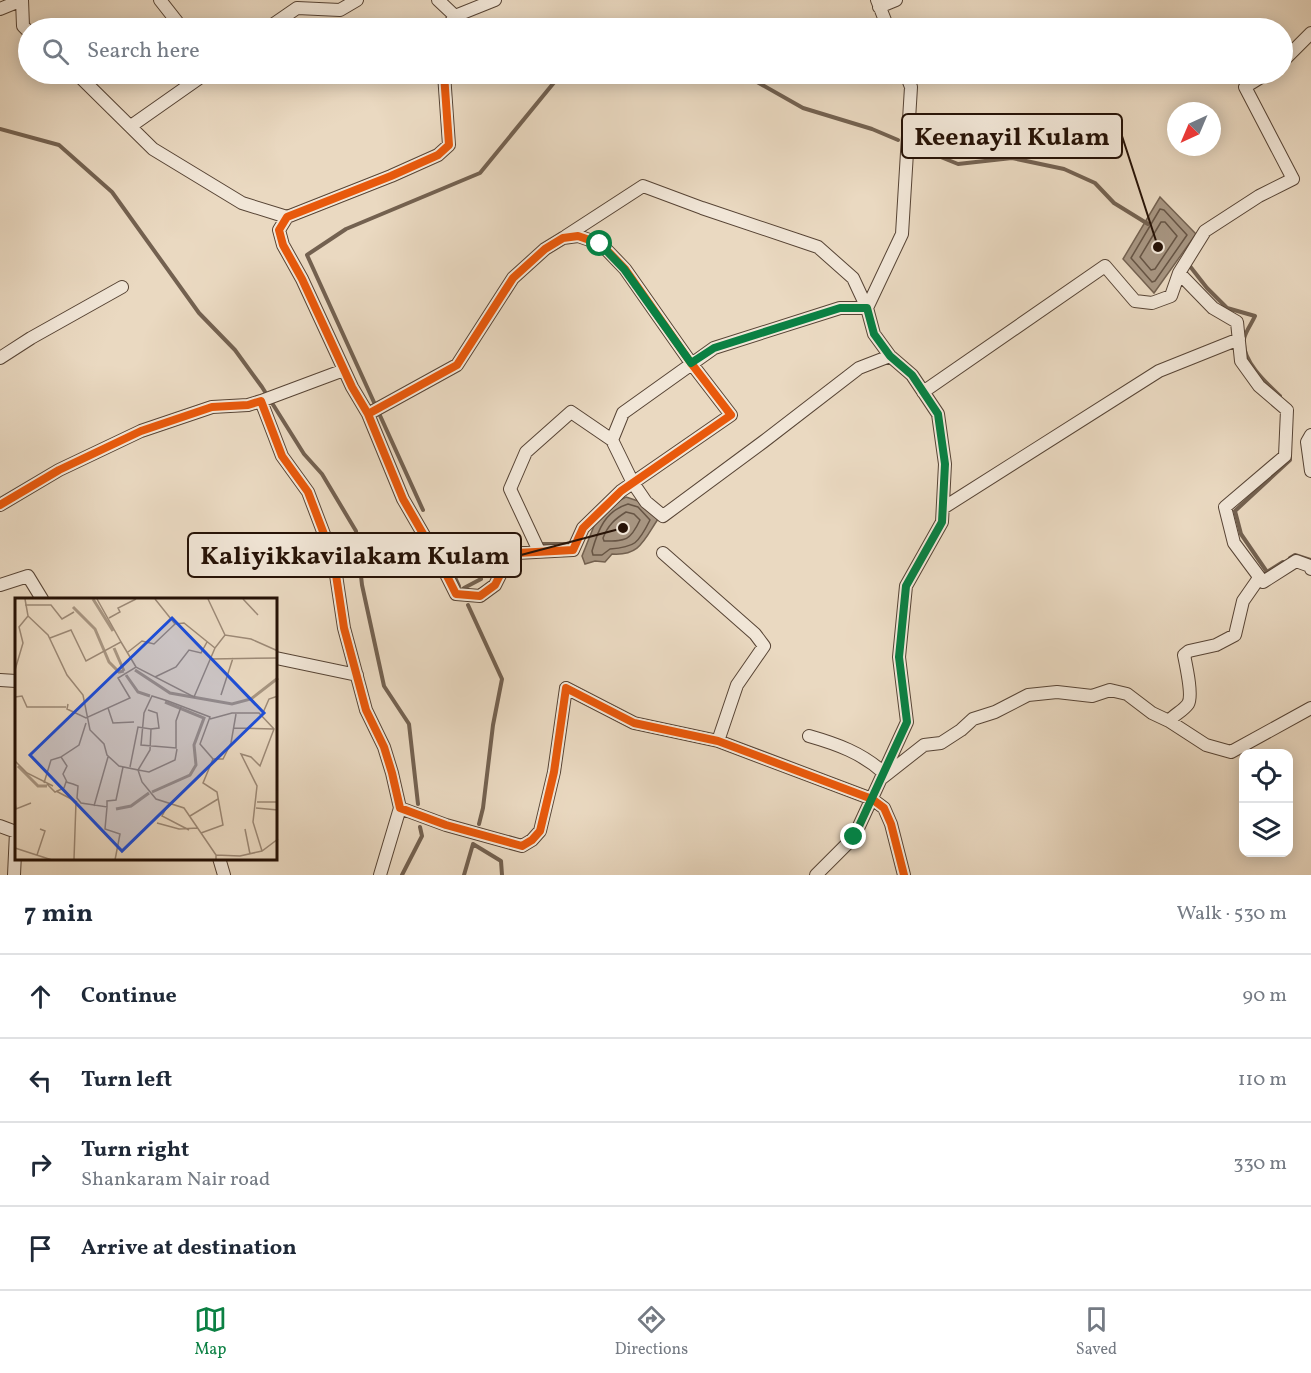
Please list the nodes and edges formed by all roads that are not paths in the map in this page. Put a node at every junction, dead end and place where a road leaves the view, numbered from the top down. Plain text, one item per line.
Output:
1 (22, 0) edge
2 (160, 0) edge
3 (357, 0) edge
4 (438, 0) edge
5 (495, 0) edge
6 (896, 0) edge
7 (878, 3) edge
8 (0, 9) edge
9 (455, 16) joint
10 (23, 18) edge
11 (174, 18) edge
12 (282, 18) edge
13 (884, 18) edge
14 (1311, 33) edge
15 (1293, 51) edge
16 (87, 84) edge
17 (191, 84) edge
18 (445, 84) edge
19 (910, 84) edge
20 (1250, 84) edge
21 (131, 126) junction
22 (286, 217) junction
23 (563, 238) junction
24 (1181, 271) junction
25 (122, 287) dead end
26 (867, 308) junction
27 (1239, 339) junction
28 (890, 356) junction
29 (0, 358) edge
30 (691, 363) junction
31 (344, 370) junction
32 (923, 392) junction
33 (261, 400) junction
34 (375, 411) junction
35 (1286, 432) junction
36 (1305, 438) edge
37 (612, 440) junction
38 (1311, 471) edge
39 (633, 483) junction
40 (2, 502) edge
41 (943, 508) junction
42 (539, 551) junction
43 (663, 553) dead end
44 (1311, 569) edge
45 (1259, 578) junction
46 (0, 585) edge
47 (41, 598) edge
48 (278, 658) edge
49 (357, 675) junction
50 (0, 680) edge
51 (15, 681) edge
52 (1311, 708) edge
53 (1170, 721) junction
54 (809, 736) dead end
55 (718, 741) junction
56 (882, 776) junction
57 (872, 799) junction
58 (400, 808) junction
59 (0, 826) edge
60 (15, 832) edge
61 (15, 854) edge
62 (220, 860) edge
63 (14, 875) edge
64 (224, 875) edge
65 (380, 875) edge
66 (816, 875) edge
67 (904, 875) edge

1 - 8 street
1 - 10 street
2 - 11 street
3 - 12 street
4 - 9 street
5 - 9 street
6 - 7 street
7 - 13 street
14 - 15 street
16 - 21 street
17 - 21 street
18 - 22 street
19 - 26 street
20 - 24 street
21 - 22 street
22 - 31 street
23 - 26 street
23 - 30 street
23 - 34 street
24 - 27 street
24 - 32 street
25 - 29 street
26 - 28 street
26 - 30 street
27 - 35 street
27 - 41 street
28 - 32 street
28 - 39 street
30 - 37 street
30 - 39 street
31 - 33 street
31 - 34 street
32 - 41 street
33 - 40 street
33 - 49 street
34 - 42 street
35 - 36 street
35 - 45 street
36 - 38 street
37 - 39 street
37 - 42 street
39 - 42 street
41 - 56 street
43 - 55 street
44 - 45 street
45 - 53 street
46 - 47 street
48 - 49 street
49 - 58 street
50 - 51 street
52 - 53 street
53 - 56 street
54 - 56 street
55 - 57 street
55 - 58 street
56 - 57 street
57 - 66 street
57 - 67 street
58 - 65 street
59 - 60 street
61 - 63 street
62 - 64 street

